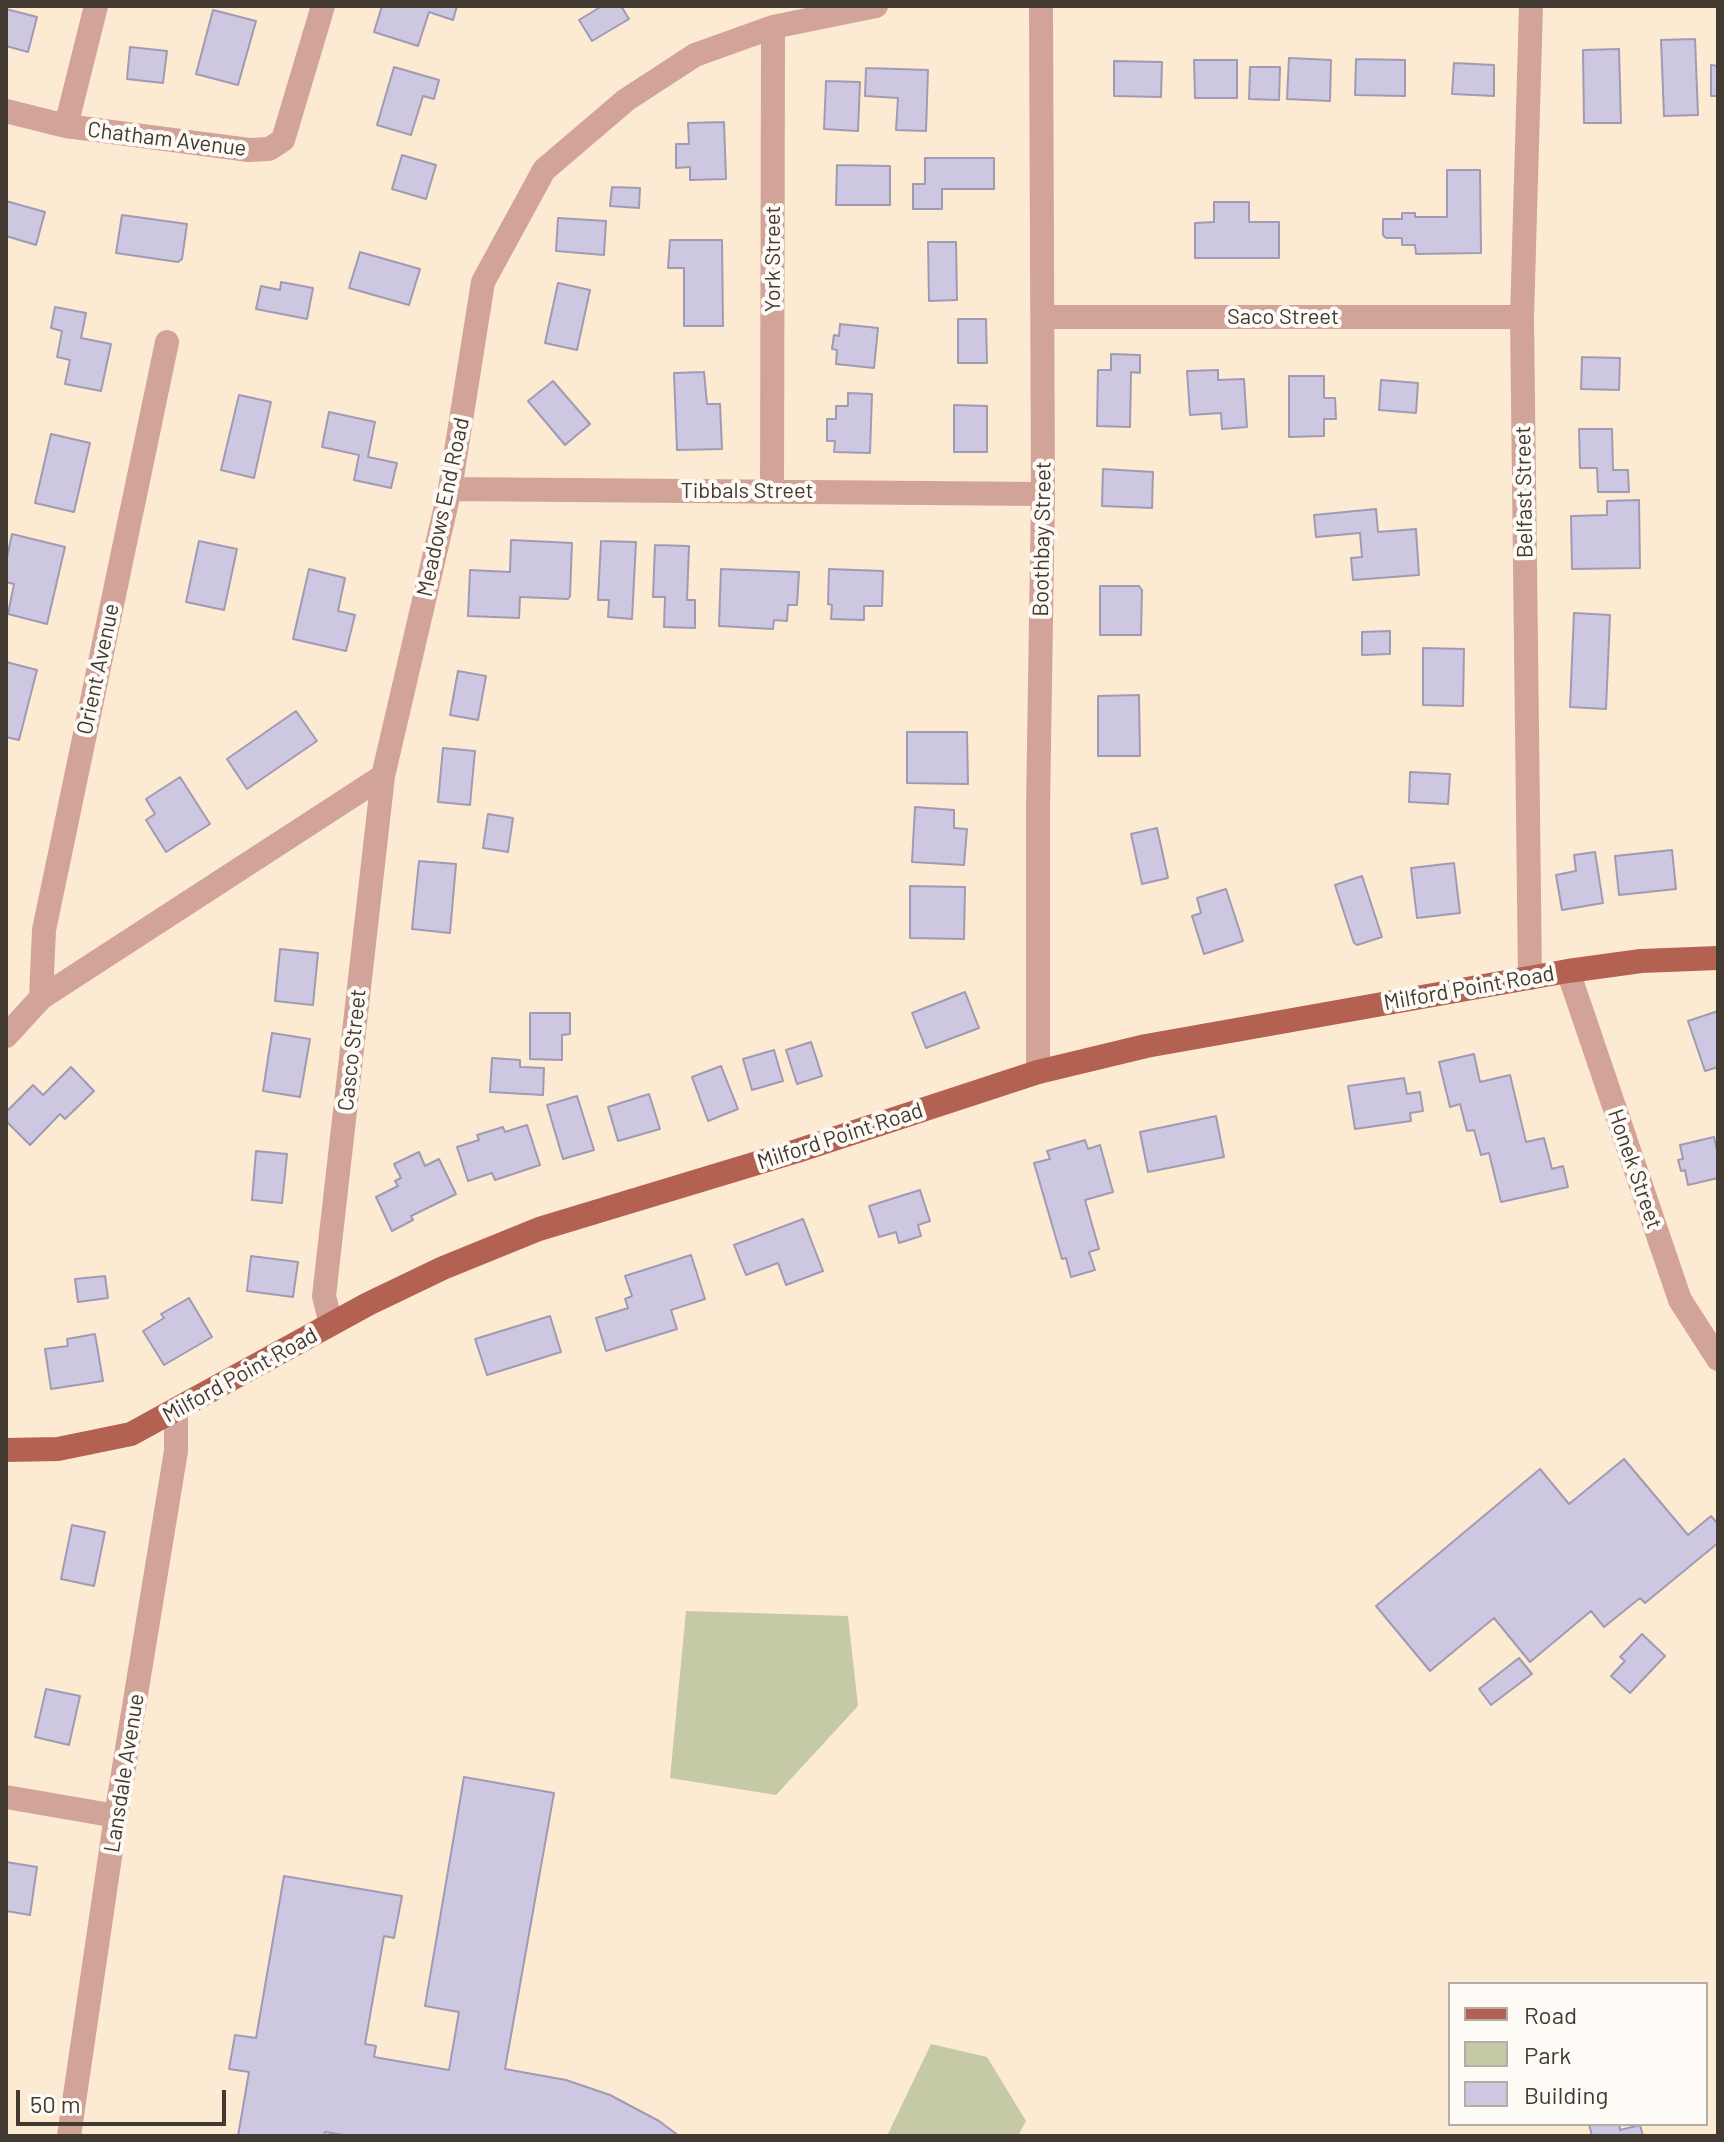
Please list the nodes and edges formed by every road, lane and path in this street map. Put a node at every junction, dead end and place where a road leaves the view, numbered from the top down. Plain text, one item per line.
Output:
1 (96, 6) edge
2 (323, 6) edge
3 (876, 6) edge
4 (1041, 6) edge
5 (1531, 6) edge
6 (773, 27) junction
7 (6, 111) edge
8 (66, 126) junction
9 (1043, 317) junction
10 (1522, 317) junction
11 (167, 342) dead end
12 (450, 489) junction
13 (772, 492) junction
14 (1043, 494) junction
15 (383, 776) junction
16 (1718, 958) edge
17 (1568, 971) junction
18 (1530, 978) junction
19 (41, 998) junction
20 (6, 1036) edge
21 (1038, 1072) junction
22 (331, 1324) junction
23 (1718, 1359) edge
24 (176, 1411) junction
25 (6, 1450) edge
26 (6, 1797) edge
27 (116, 1816) junction
28 (69, 2136) edge

1 - 8 street
2 - 8 street, Chatham Avenue
3 - 6 street, Meadows End Road
4 - 9 street, Boothbay Street
5 - 10 street, Belfast Street
6 - 12 street, Meadows End Road
6 - 13 street, York Street
7 - 8 street, Chatham Avenue
9 - 10 street, Saco Street
9 - 14 street, Boothbay Street
10 - 18 street, Belfast Street
11 - 19 street, Orient Avenue
12 - 13 street, Tibbals Street
12 - 15 street, Meadows End Road
13 - 14 street, Tibbals Street
14 - 21 street, Boothbay Street
15 - 19 street
15 - 22 street, Casco Street
16 - 17 main road, Milford Point Road
17 - 18 main road, Milford Point Road
17 - 23 street, Honek Street
18 - 21 main road, Milford Point Road
19 - 20 street
21 - 22 main road, Milford Point Road
22 - 24 main road, Milford Point Road
24 - 25 main road, Milford Point Road
24 - 27 street, Lansdale Avenue
26 - 27 street
27 - 28 street, Lansdale Avenue

